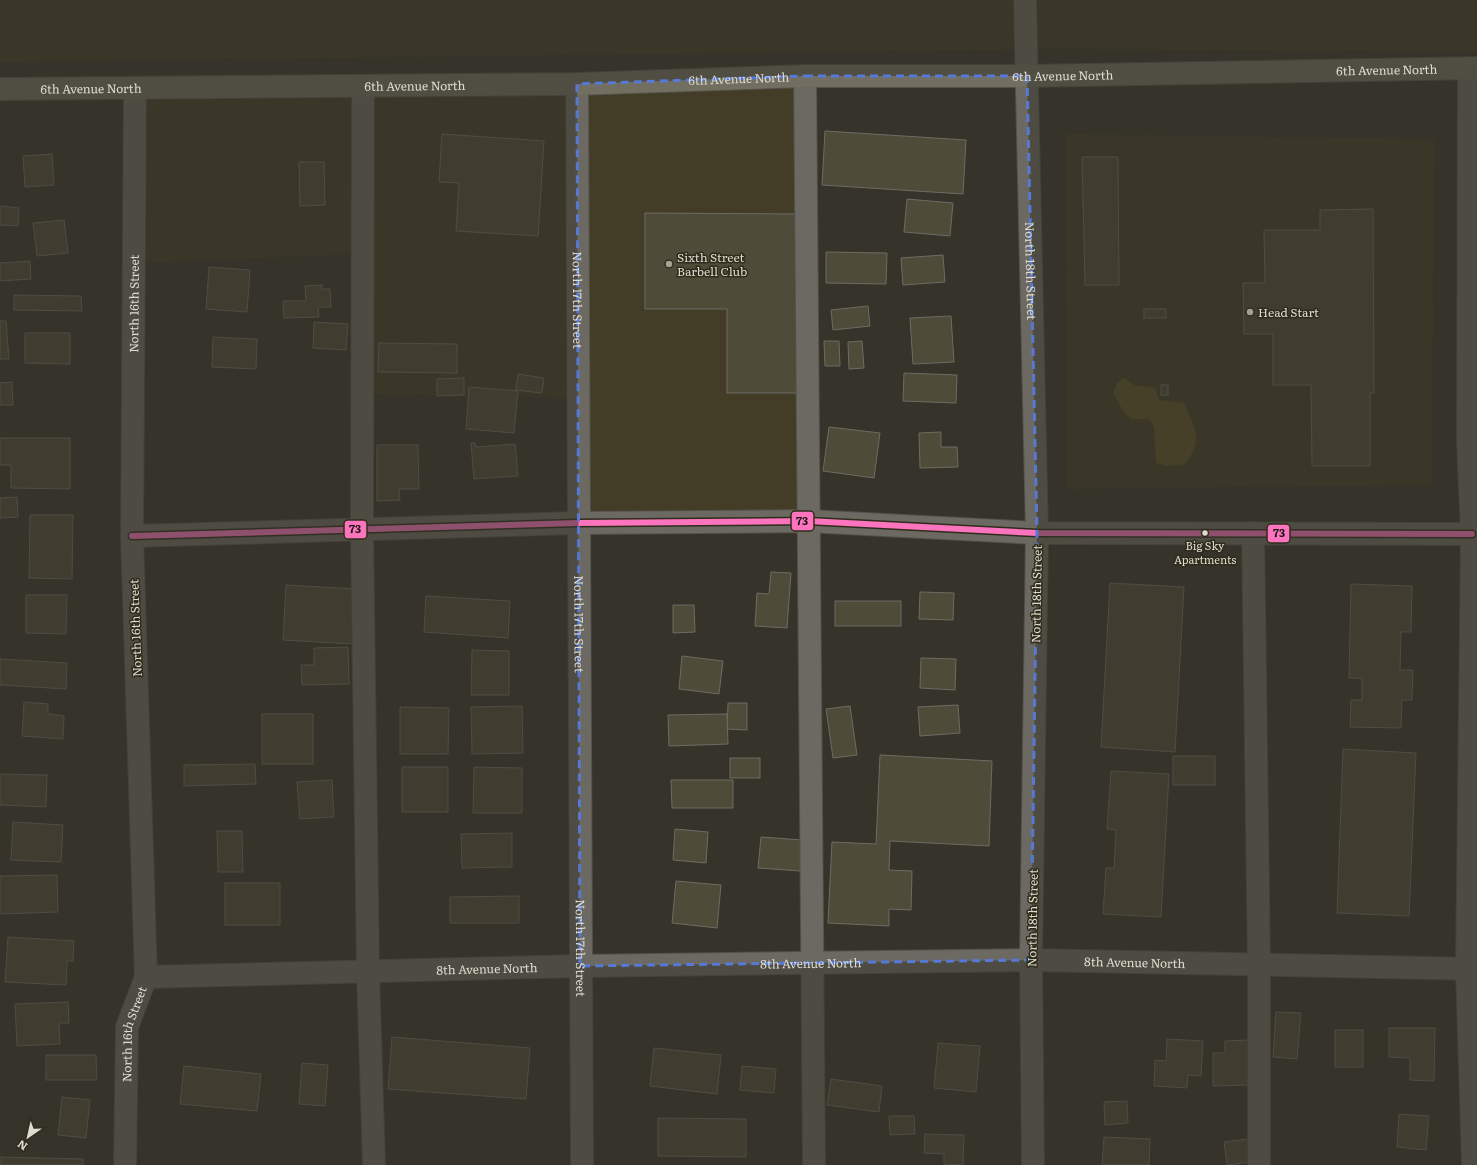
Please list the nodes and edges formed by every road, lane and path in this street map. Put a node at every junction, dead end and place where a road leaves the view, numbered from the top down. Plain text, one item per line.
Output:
1 (1025, 0) edge
2 (1473, 68) edge
3 (805, 76) junction
4 (1026, 76) junction
5 (577, 84) junction
6 (363, 86) junction
7 (135, 88) junction
8 (0, 89) edge
9 (808, 521) junction
10 (578, 524) junction
11 (362, 530) junction
12 (1037, 532) junction
13 (1253, 533) junction
14 (1472, 534) junction
15 (132, 536) junction
16 (1031, 960) junction
17 (811, 963) junction
18 (1259, 964) junction
19 (580, 966) junction
20 (1472, 969) edge
21 (368, 972) junction
22 (146, 977) junction
23 (125, 1165) edge
24 (374, 1165) edge
25 (582, 1165) edge
26 (814, 1165) edge
27 (1033, 1165) edge
28 (1259, 1165) edge
29 (1473, 1165) edge

1 - 4 street, North 18th Street
2 - 4 main road, 6th Avenue North
2 - 14 street
3 - 4 main road, 6th Avenue North
3 - 5 main road, 6th Avenue North
3 - 9 street
4 - 12 street, North 18th Street
5 - 6 main road, 6th Avenue North
5 - 10 street, North 17th Street
6 - 7 main road, 6th Avenue North
6 - 11 street
7 - 8 main road, 6th Avenue North
7 - 15 street, North 16th Street
9 - 10 street
9 - 12 street
9 - 17 street
10 - 11 street
10 - 19 street, North 17th Street
11 - 15 street
11 - 21 street
12 - 13 street
12 - 16 street, North 18th Street
13 - 14 street
13 - 18 street
14 - 20 street
15 - 22 street, North 16th Street
16 - 17 street, 8th Avenue North
16 - 18 street, 8th Avenue North
16 - 27 street, North 18th Street
17 - 19 street, 8th Avenue North
17 - 26 street
18 - 20 street, 8th Avenue North
18 - 28 street
19 - 21 street, 8th Avenue North
19 - 25 street, North 17th Street
20 - 29 street
21 - 22 street, 8th Avenue North
21 - 24 street
22 - 23 street, North 16th Street

